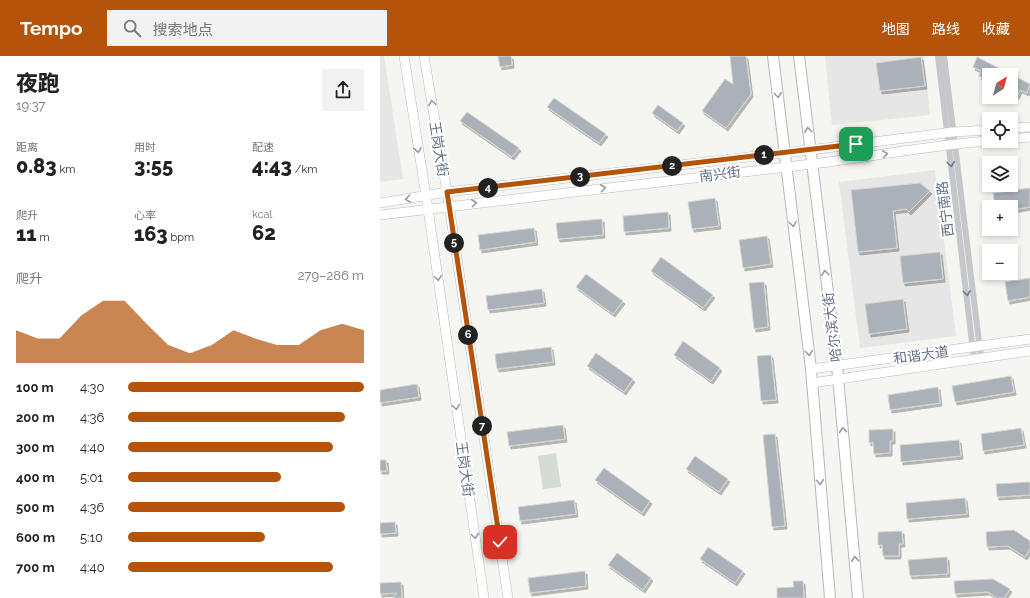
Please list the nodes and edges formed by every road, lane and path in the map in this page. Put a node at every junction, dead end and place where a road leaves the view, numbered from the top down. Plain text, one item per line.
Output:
1 (404, 56) edge
2 (424, 56) edge
3 (773, 56) edge
4 (799, 56) edge
5 (938, 56) edge
6 (944, 56) edge
7 (1030, 127) edge
8 (1018, 128) edge
9 (982, 130) edge
10 (951, 132) junction
11 (1030, 137) edge
12 (1018, 138) edge
13 (982, 141) edge
14 (952, 144) junction
15 (810, 150) junction
16 (785, 153) junction
17 (812, 164) junction
18 (786, 167) junction
19 (447, 192) junction
20 (425, 196) junction
21 (380, 203) edge
22 (448, 206) junction
23 (428, 209) junction
24 (380, 215) edge
25 (1030, 340) edge
26 (976, 347) junction
27 (1030, 351) edge
28 (978, 358) junction
29 (837, 366) junction
30 (811, 369) junction
31 (838, 380) junction
32 (812, 383) junction
33 (484, 598) edge
34 (508, 598) edge
35 (830, 598) edge
36 (858, 598) edge

1 -> 20 main road, 王岗大街
19 -> 2 main road, 王岗大街
3 -> 16 main road, 哈尔滨大街
15 -> 4 main road, 哈尔滨大街
5 - 10 street, 西宁南路
6 - 10 street, 西宁南路
7 - 8 main road
9 - 10 main road, 南兴街
10 - 14 street, 西宁南路
10 - 15 main road, 南兴街
11 - 12 main road
13 - 14 main road, 南兴街
17 -> 14 main road, 南兴街
14 - 26 street, 西宁南路
15 - 16 main road, 南兴街
15 - 17 main road, 哈尔滨大街
16 - 18 main road, 哈尔滨大街
16 - 19 main road, 南兴街
17 - 18 main road, 南兴街
29 -> 17 main road, 哈尔滨大街
22 -> 18 main road, 南兴街
18 -> 30 main road, 哈尔滨大街
19 - 20 main road, 南兴街
19 - 22 main road, 王岗大街
20 -> 21 main road, 南兴街
20 - 23 main road, 王岗大街
22 - 23 main road, 南兴街
22 - 34 main road, 王岗大街
23 - 24 main road, 南兴街
23 -> 33 main road, 王岗大街
25 - 26 main road, 和谐大道
26 - 28 street, 西宁南路
26 - 29 main road, 和谐大道
27 - 28 main road, 和谐大道
28 - 31 main road, 和谐大道
29 - 30 main road, 和谐大道
29 - 31 main road, 哈尔滨大街
30 - 32 main road, 哈尔滨大街
31 - 32 main road, 和谐大道
36 -> 31 main road, 哈尔滨大街
32 -> 35 main road, 哈尔滨大街

